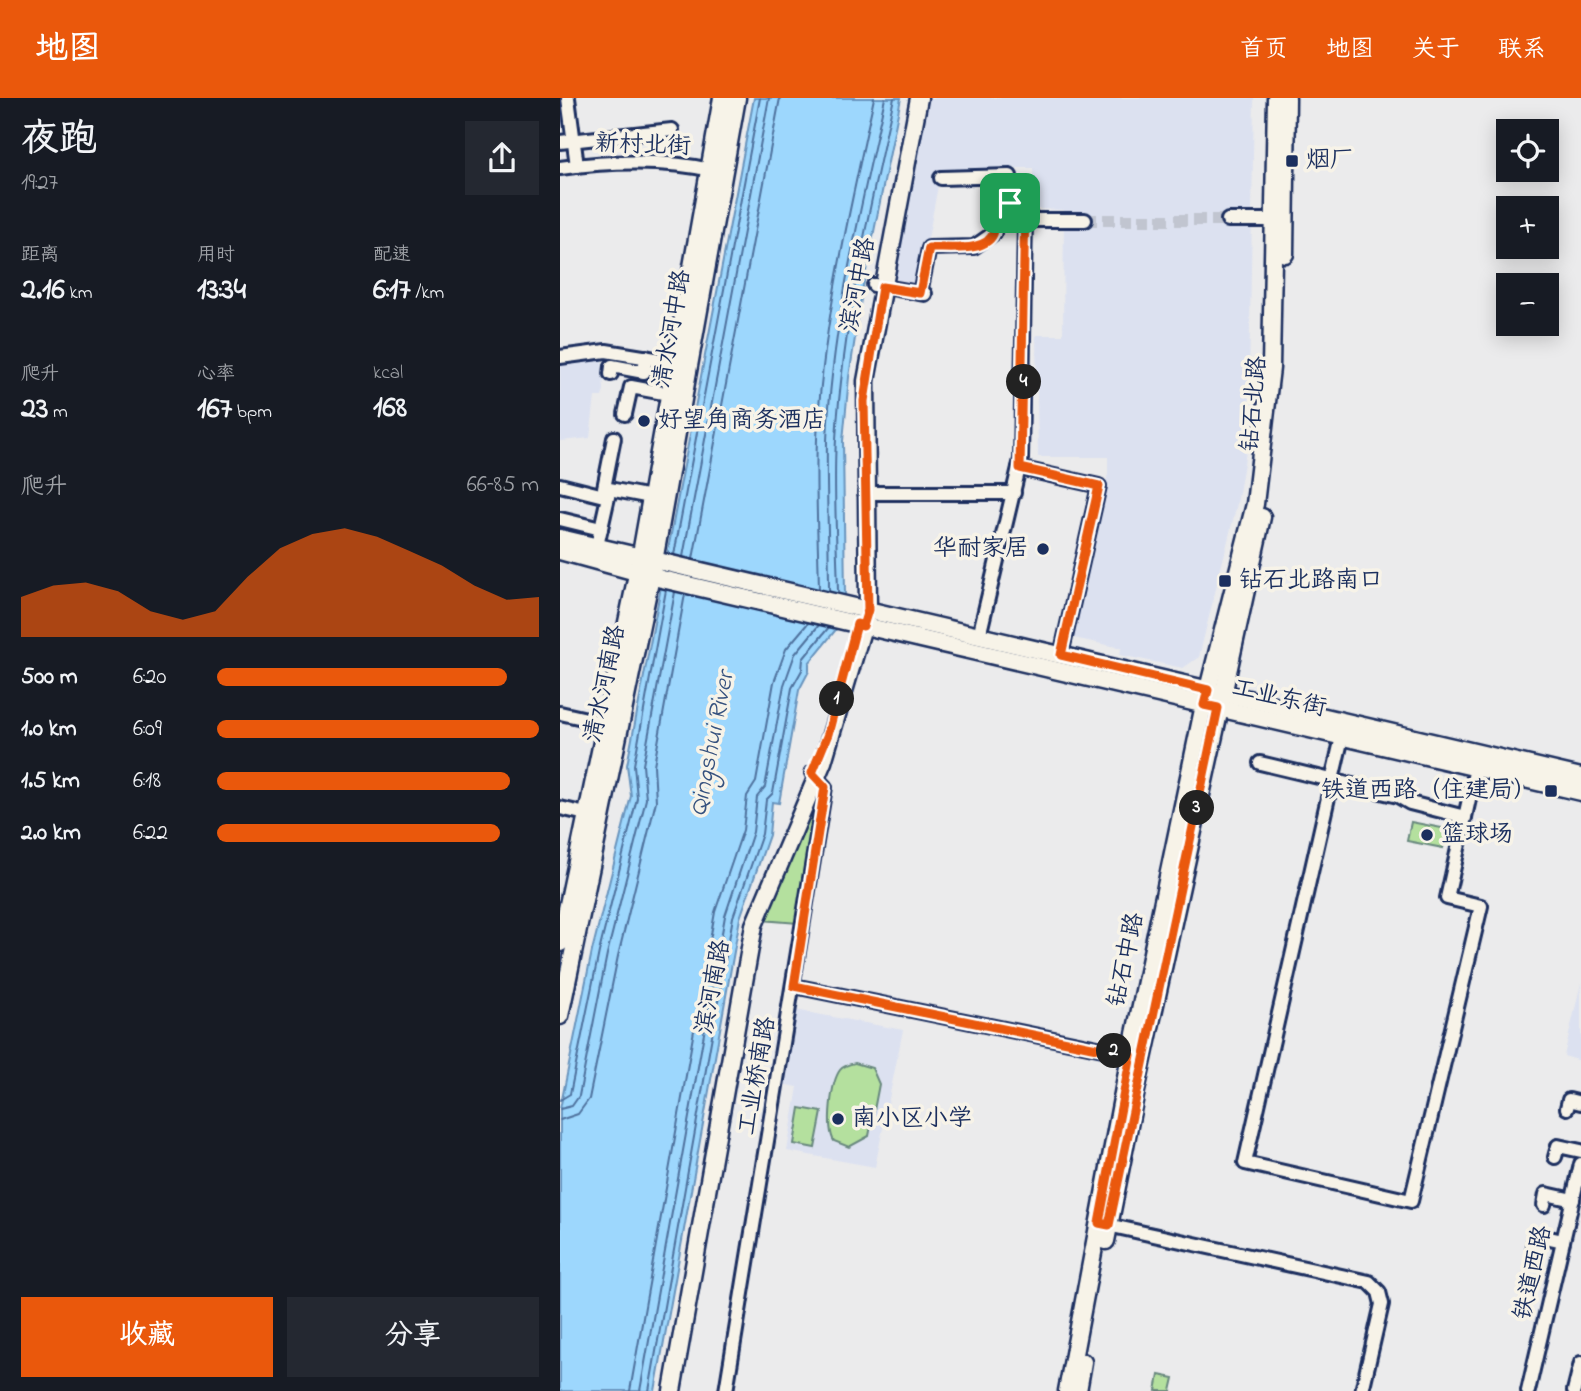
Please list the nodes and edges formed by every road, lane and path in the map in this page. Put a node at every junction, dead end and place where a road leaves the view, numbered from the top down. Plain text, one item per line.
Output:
1 (722, 98) edge
2 (737, 98) edge
3 (910, 98) edge
4 (919, 98) edge
5 (1276, 98) edge
6 (1287, 98) edge
7 (566, 101) edge
8 (672, 130) dead end
9 (567, 141) edge
10 (577, 166) junction
11 (560, 168) edge
12 (717, 171) junction
13 (941, 178) dead end
14 (1010, 203) junction
15 (1025, 220) junction
16 (1085, 220) tunnel mouth
17 (1228, 220) tunnel mouth
18 (1274, 220) junction
19 (878, 286) junction
20 (560, 357) edge
21 (646, 358) junction
22 (674, 362) junction
23 (611, 374) dead end
24 (669, 394) junction
25 (625, 414) dead end
26 (614, 438) dead end
27 (1020, 468) junction
28 (560, 485) edge
29 (1014, 493) junction
30 (866, 494) junction
31 (651, 497) junction
32 (560, 519) edge
33 (601, 529) junction
34 (560, 538) edge
35 (643, 538) junction
36 (597, 546) junction
37 (560, 551) edge
38 (613, 557) junction
39 (650, 568) junction
40 (632, 594) junction
41 (858, 607) junction
42 (855, 624) junction
43 (979, 636) junction
44 (1061, 655) junction
45 (1213, 699) junction
46 (560, 713) edge
47 (605, 723) junction
48 (1342, 737) junction
49 (1260, 763) dead end
50 (1476, 768) junction
51 (814, 775) junction
52 (1581, 777) edge
53 (1332, 780) junction
54 (1581, 792) edge
55 (560, 808) edge
56 (586, 814) junction
57 (1465, 817) junction
58 (566, 880) edge
59 (560, 943) edge
60 (794, 986) junction
61 (560, 1016) edge
62 (1137, 1056) junction
63 (1581, 1103) edge
64 (1567, 1108) dead end
65 (1581, 1151) edge
66 (1555, 1157) dead end
67 (1581, 1164) edge
68 (1573, 1200) junction
69 (1544, 1205) dead end
70 (1104, 1224) junction
71 (1563, 1241) junction
72 (1534, 1245) dead end
73 (1581, 1363) edge
74 (667, 1391) edge
75 (673, 1391) edge
76 (726, 1391) edge
77 (1067, 1391) edge
78 (1078, 1391) edge
79 (1362, 1391) edge
80 (1528, 1391) edge
81 (1574, 1391) edge

1 - 12 main road, 清水河中路
2 - 12 main road, 清水河中路
3 - 19 main road, 滨河中路
4 - 19 main road, 滨河中路
5 - 18 main road, 钻石北路
6 - 45 main road, 钻石北路
7 - 9 street
8 - 9 street
9 - 10 street
10 - 11 street, 新村北街
10 - 12 street, 新村北街
12 - 22 main road, 清水河中路
12 - 39 main road, 清水河中路
13 - 14 street
14 - 15 street
14 - 19 street
15 - 16 street
15 - 27 street
17 - 18 street
18 - 45 main road, 钻石北路
19 - 30 main road, 滨河中路
19 - 41 main road, 滨河中路
20 - 21 street
21 - 22 street
21 - 23 street
22 - 24 main road, 清水河中路
24 - 25 street
24 - 31 main road, 清水河中路
26 - 31 street
27 - 29 street
27 - 44 street
28 - 33 street
29 - 30 street
29 - 43 street
30 - 41 main road, 滨河中路
31 - 35 main road, 清水河中路
32 - 33 street
33 - 36 street
34 - 36 main road
35 - 38 main road
35 - 39 main road, 清水河中路
36 - 38 main road
37 - 38 main road
38 - 39 main road
38 - 40 main road
39 - 40 main road, 清水河南路
39 - 41 main road, 工业东街
39 - 42 main road, 工业东街
39 - 61 main road, 清水河南路
40 - 47 main road, 清水河南路
41 - 42 main road, 滨河南路
41 - 43 main road, 工业东街
42 - 45 main road, 工业东街
42 - 51 main road, 滨河南路
43 - 44 main road, 工业东街
44 - 45 main road, 工业东街
45 - 48 main road, 工业东街
45 - 52 main road, 工业东街
45 - 62 main road, 钻石中路
46 - 47 street
47 - 56 main road, 清水河南路
48 - 50 main road, 工业东街
48 - 53 street
49 - 53 street
50 - 54 main road, 工业东街
50 - 57 street
51 - 60 street, 工业桥南路
51 - 74 main road, 滨河南路
51 - 75 main road, 滨河南路
53 - 57 street
53 - 57 street
55 - 56 street
56 - 58 main road, 清水河南路
58 - 59 main road, 清水河南路
60 - 62 street
60 - 76 street, 工业桥南路
62 - 70 main road, 钻石中路
63 - 64 street
65 - 66 street
67 - 68 street, 铁道西路
68 - 69 street
68 - 71 street, 铁道西路
70 - 77 main road, 钻石中路
70 - 78 main road, 钻石中路
70 - 79 street
71 - 72 street
71 - 80 street, 铁道西路
73 - 81 street

